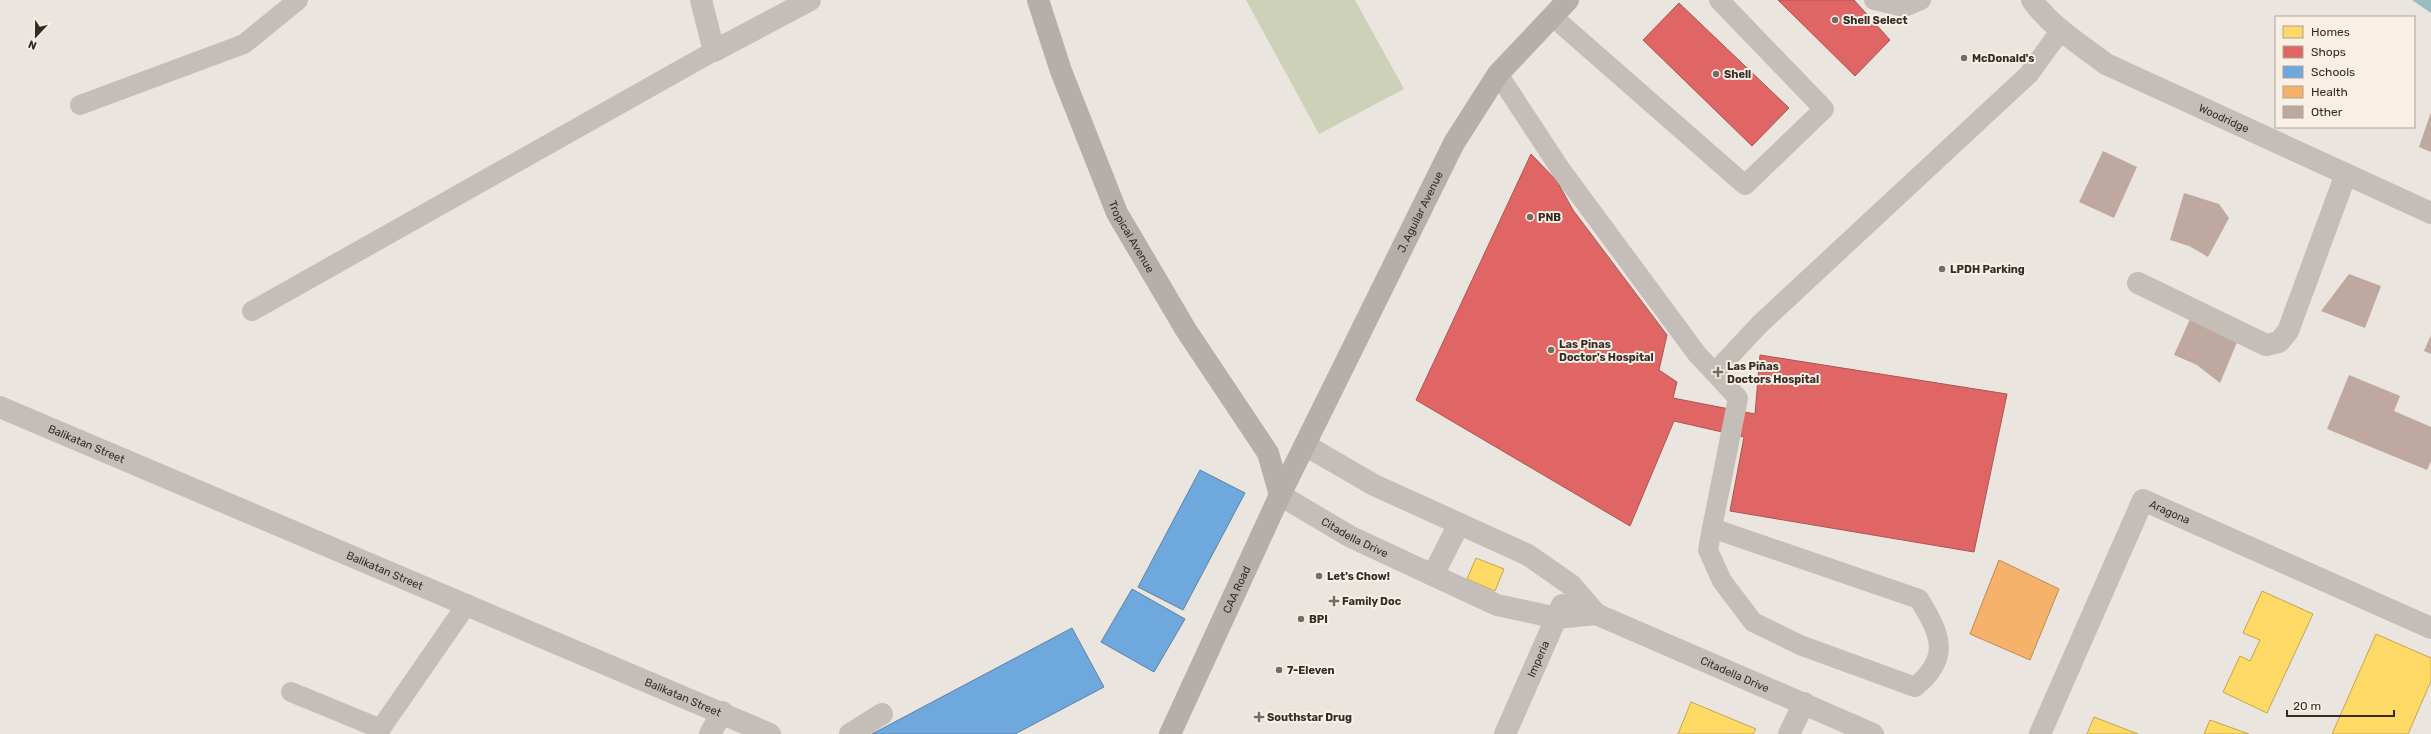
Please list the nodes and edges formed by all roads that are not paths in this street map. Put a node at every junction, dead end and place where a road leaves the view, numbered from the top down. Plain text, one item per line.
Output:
1 (298, 0) edge
2 (701, 0) edge
3 (810, 0) edge
4 (1038, 0) edge
5 (1568, 0) edge
6 (1719, 0) edge
7 (1874, 0) edge
8 (1921, 0) edge
9 (2032, 0) edge
10 (1552, 16) junction
11 (2061, 30) junction
12 (714, 51) junction
13 (1498, 74) junction
14 (80, 105) dead end
15 (2346, 174) junction
16 (2431, 213) edge
17 (2138, 283) dead end
18 (252, 311) dead end
19 (1715, 372) junction
20 (0, 408) edge
21 (1305, 445) junction
22 (1268, 453) junction
23 (1280, 495) junction
24 (1459, 524) junction
25 (1712, 528) junction
26 (1433, 575) junction
27 (1571, 585) junction
28 (467, 604) junction
29 (1596, 614) junction
30 (1557, 618) junction
31 (2431, 628) edge
32 (290, 692) dead end
33 (1804, 703) junction
34 (722, 712) junction
35 (882, 714) dead end
36 (379, 731) edge
37 (710, 734) edge
38 (770, 734) edge
39 (850, 734) edge
40 (1170, 734) edge
41 (1505, 734) edge
42 (1789, 734) edge
43 (1873, 734) edge
44 (2040, 734) edge

1 - 14 lane
2 - 12 street
3 - 12 street
4 - 22 main road, Tropical Avenue
5 - 10 main road, J. Aguilar Avenue
6 - 10 lane
7 - 8 lane
9 - 11 street, Woodridge
10 - 13 main road, J. Aguilar Avenue
11 - 15 street, Woodridge
11 - 19 lane
12 - 18 lane
13 - 19 lane
13 - 21 main road, J. Aguilar Avenue
15 - 16 street, Woodridge
15 - 17 street
19 - 25 lane
20 - 28 street, Balikatan Street
21 - 22 main road
21 - 23 main road, CAA Road
21 - 24 street, Citadella Drive
22 - 23 main road, Tropical Avenue
23 - 26 street, Citadella Drive
23 - 40 main road, CAA Road
24 - 26 street
24 - 27 street, Citadella Drive
25 - 25 lane
26 - 30 street, Citadella Drive
27 - 29 street, Citadella Drive
27 - 30 street, Imperia
28 - 34 street, Balikatan Street
28 - 36 lane
29 - 30 street, Citadella Drive
29 - 33 street, Citadella Drive
30 - 41 street, Imperia
31 - 44 street, Aragona
32 - 36 lane
33 - 42 street
33 - 43 street, Citadella Drive
34 - 37 street
34 - 38 street, Balikatan Street
35 - 39 street

